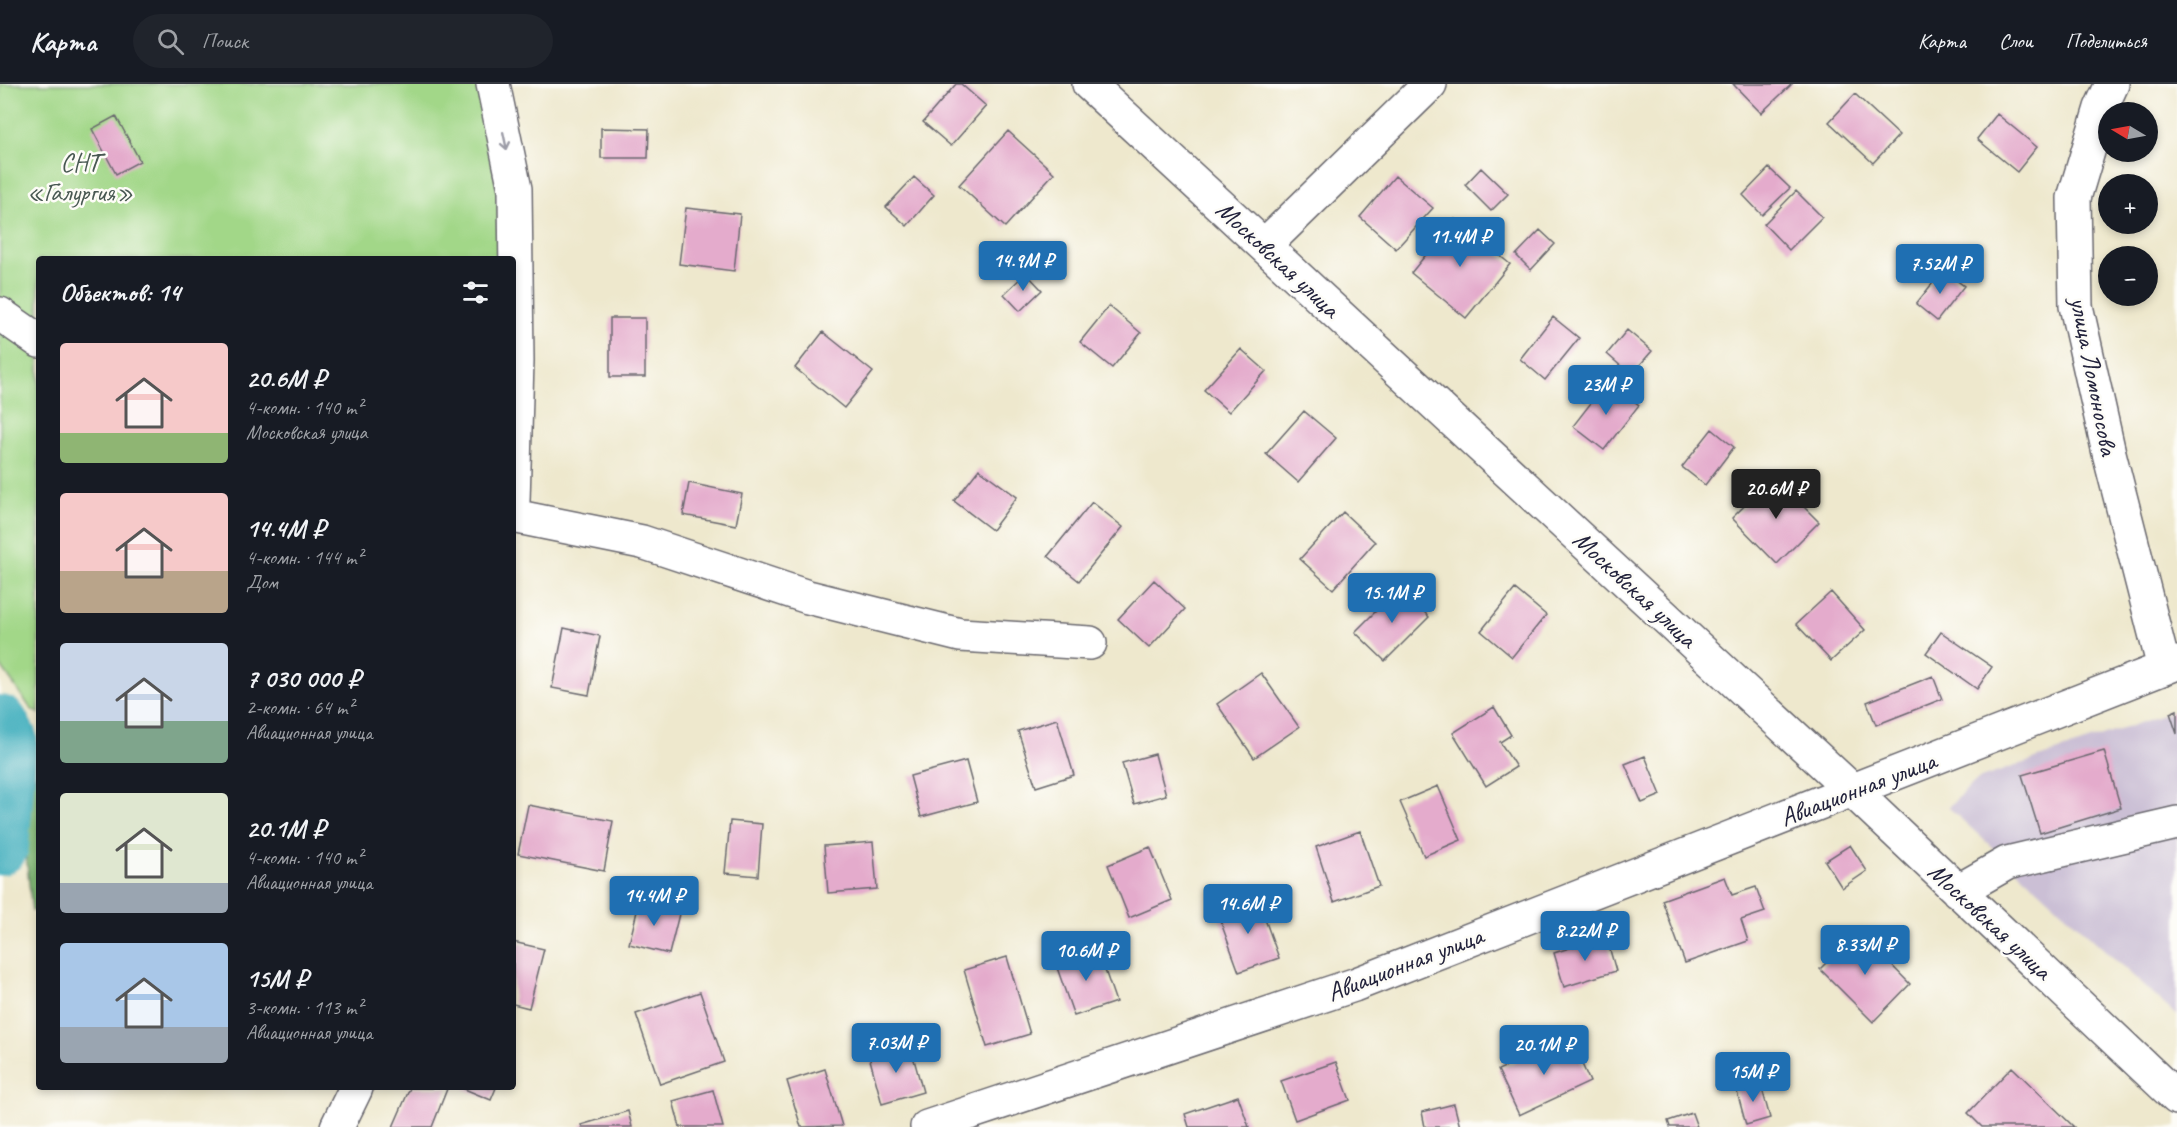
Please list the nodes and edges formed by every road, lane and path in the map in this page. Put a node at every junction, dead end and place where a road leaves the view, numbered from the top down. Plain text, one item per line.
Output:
1 (494, 84) edge
2 (1089, 84) edge
3 (1430, 84) edge
4 (2112, 84) edge
5 (1264, 246) junction
6 (516, 256) edge
7 (516, 275) edge
8 (0, 314) edge
9 (36, 339) edge
10 (516, 395) edge
11 (516, 517) edge
12 (1089, 643) dead end
13 (2170, 666) edge
14 (1853, 791) junction
15 (2177, 823) edge
16 (1958, 891) junction
17 (355, 1090) edge
18 (2177, 1098) edge
19 (338, 1127) edge
20 (927, 1127) edge

1 -> 6 street
2 - 5 street, Московская улица
3 - 5 street
4 - 13 street, улица Ломоносова
5 - 14 street, Московская улица
7 -> 10 street
8 - 9 street
11 - 12 street
13 - 14 street, Авиационная улица
14 - 16 street, Московская улица
14 - 20 street, Авиационная улица
15 - 16 street
16 - 18 street, Московская улица
17 - 19 street

